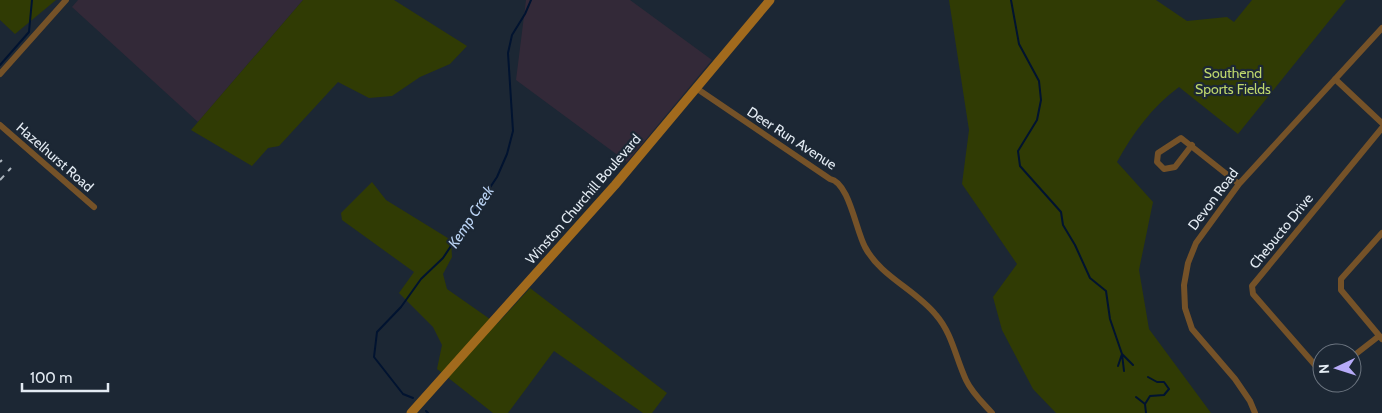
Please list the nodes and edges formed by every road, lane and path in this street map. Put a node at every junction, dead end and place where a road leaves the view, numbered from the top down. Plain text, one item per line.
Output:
1 (66, 0) edge
2 (770, 0) edge
3 (1382, 29) edge
4 (0, 74) edge
5 (1335, 79) junction
6 (696, 88) junction
7 (1382, 123) edge
8 (0, 125) edge
9 (1382, 128) edge
10 (1192, 145) junction
11 (1238, 184) junction
12 (94, 207) dead end
13 (1382, 233) edge
14 (1380, 337) edge
15 (1362, 350) edge
16 (1312, 361) edge
17 (411, 413) edge
18 (992, 413) edge
19 (1255, 413) edge

1 - 4 street
2 - 6 main road, Winston Churchill Boulevard
3 - 5 street, Devon Road
5 - 7 street
5 - 11 street, Devon Road
6 - 17 main road, Winston Churchill Boulevard
6 - 18 street, Deer Run Avenue
8 - 12 street, Hazelhurst Road
9 - 16 street, Chebucto Drive
10 - 10 street
10 - 11 street
11 - 19 street, Devon Road
13 - 14 street
14 - 15 street

